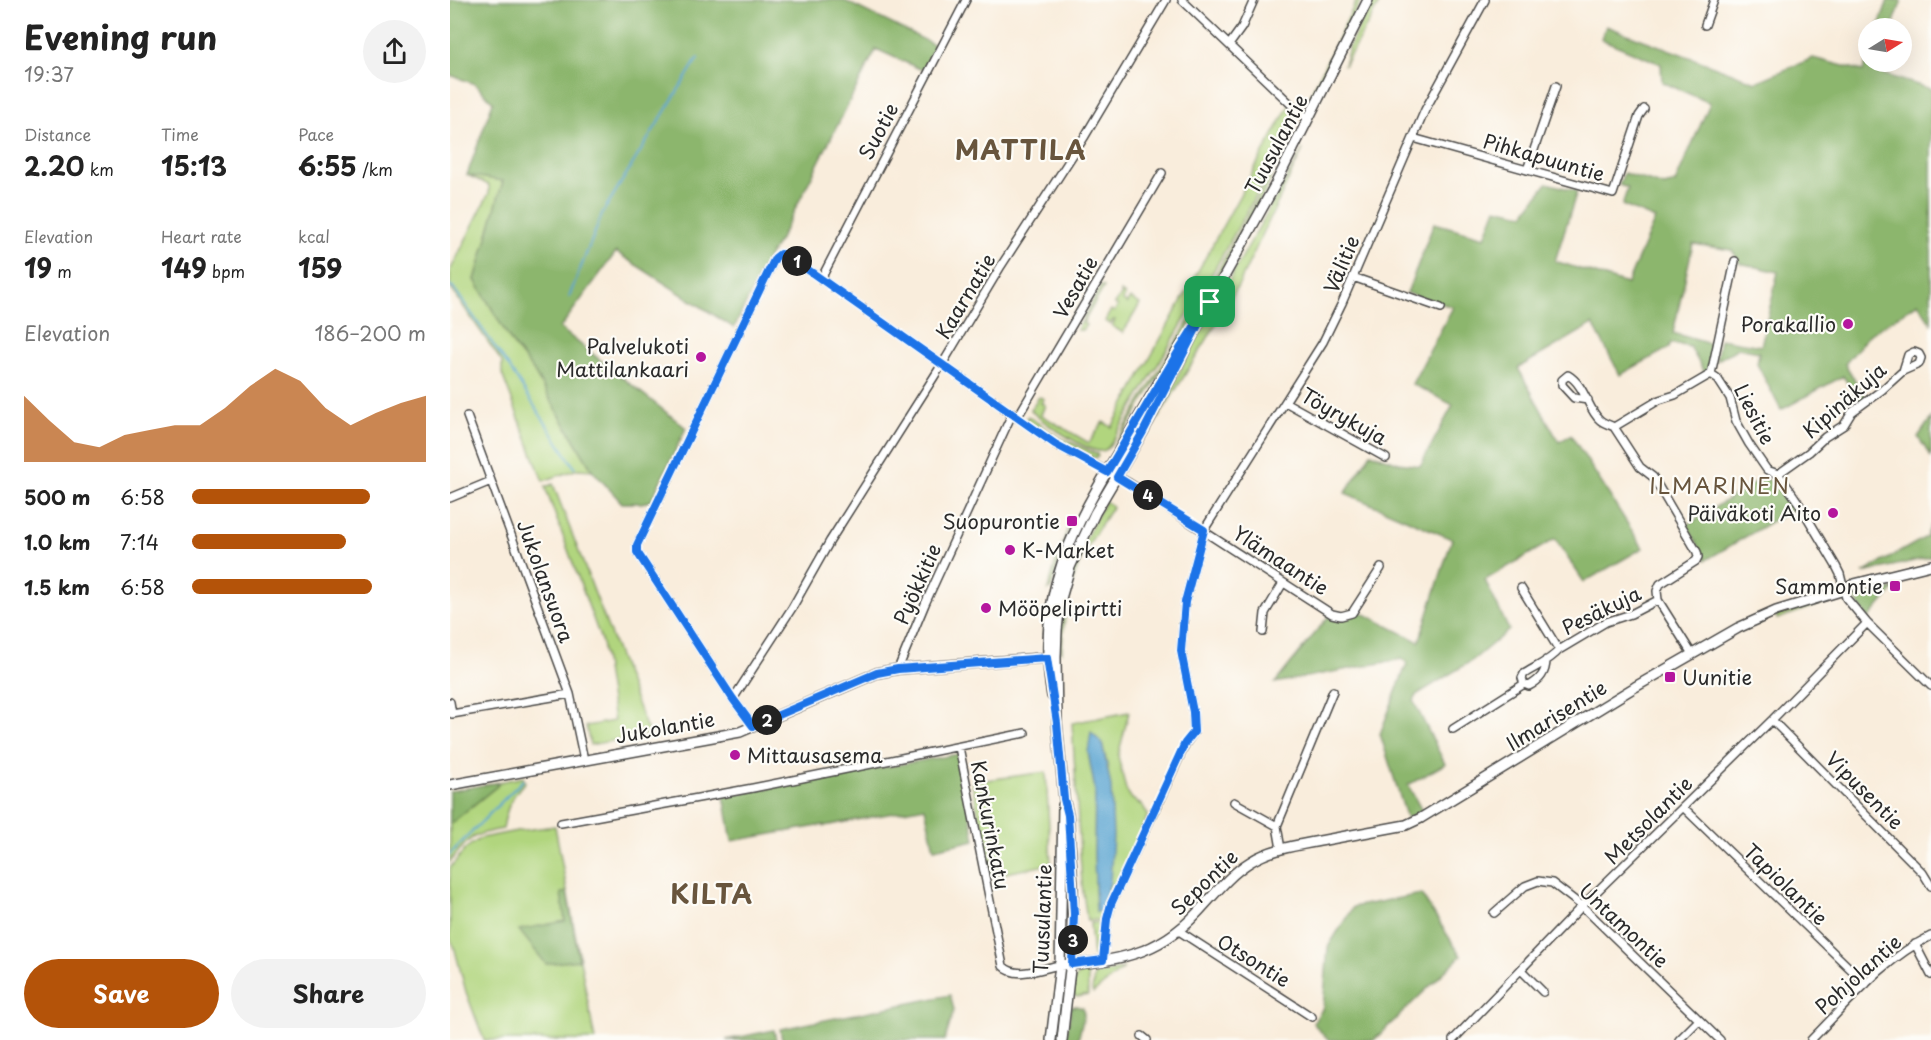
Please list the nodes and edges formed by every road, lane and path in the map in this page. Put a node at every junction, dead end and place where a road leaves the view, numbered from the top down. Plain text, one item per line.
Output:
1 (966, 0) edge
2 (1166, 0) edge
3 (1182, 0) edge
4 (1254, 0) edge
5 (1368, 0) edge
6 (1485, 0) edge
7 (1714, 0) edge
8 (1705, 25) dead end
9 (1229, 45) junction
10 (1556, 86) dead end
11 (1644, 109) dead end
12 (1308, 118) junction
13 (1413, 138) junction
14 (1527, 170) junction
15 (1162, 173) dead end
16 (1613, 194) junction
17 (1623, 196) dead end
18 (1735, 261) dead end
19 (1353, 278) junction
20 (821, 279) junction
21 (1210, 302) junction
22 (1441, 308) dead end
23 (942, 366) junction
24 (1903, 371) dead end
25 (1711, 375) junction
26 (1588, 400) dead end
27 (1285, 402) junction
28 (467, 416) dead end
29 (1015, 416) junction
30 (1614, 427) junction
31 (1386, 458) dead end
32 (1107, 472) junction
33 (1778, 474) junction
34 (1117, 477) junction
35 (491, 481) junction
36 (450, 498) edge
37 (1204, 530) junction
38 (1931, 565) edge
39 (1381, 568) dead end
40 (1931, 571) edge
41 (1282, 583) junction
42 (1521, 588) dead end
43 (1844, 590) junction
44 (1658, 600) junction
45 (1867, 623) junction
46 (1263, 632) dead end
47 (1558, 650) junction
48 (1692, 654) junction
49 (1052, 658) junction
50 (1546, 660) junction
51 (898, 669) junction
52 (1524, 684) junction
53 (1931, 686) edge
54 (1333, 691) dead end
55 (570, 694) junction
56 (733, 699) junction
57 (450, 702) edge
58 (1772, 720) junction
59 (753, 726) junction
60 (1453, 729) dead end
61 (1025, 733) dead end
62 (959, 747) junction
63 (584, 760) junction
64 (450, 785) edge
65 (1064, 799) junction
66 (1234, 802) dead end
67 (1684, 808) junction
68 (561, 823) dead end
69 (1278, 826) junction
70 (1281, 849) junction
71 (1931, 886) edge
72 (1582, 906) junction
73 (1494, 913) dead end
74 (1179, 931) junction
75 (1931, 936) edge
76 (1915, 944) junction
77 (1103, 960) junction
78 (1060, 964) junction
79 (1072, 964) junction
80 (1521, 970) junction
81 (1931, 975) edge
82 (1866, 984) junction
83 (1543, 992) dead end
84 (1312, 1017) dead end
85 (1700, 1020) junction
86 (1051, 1040) edge
87 (1062, 1040) edge
88 (1453, 1040) edge
89 (1679, 1040) edge
90 (1720, 1040) edge
91 (1811, 1040) edge

1 - 20 street, Suotie
2 - 23 street, Kaarnatie
3 - 9 street
4 - 9 street
5 - 12 main road, Tuusulantie
6 - 13 street, Välitie
7 - 8 street
9 - 12 street
10 - 14 street
11 - 16 street, Pihkapuuntie
12 - 21 main road, Tuusulantie
13 - 14 street, Pihkapuuntie
13 - 19 street, Välitie
14 - 16 street, Pihkapuuntie
15 - 29 street, Vesatie
16 - 17 street
18 - 25 street
19 - 22 street
19 - 27 street, Välitie
20 - 23 street
20 - 56 street
21 - 32 main road, Tuusulantie
21 - 34 main road, Tuusulantie
23 - 29 street
23 - 56 street, Kaarnatie
24 - 33 street, Kipinäkuja
25 - 30 street
25 - 33 street, Liesitie
26 - 30 street
27 - 31 street, Töyrykuja
27 - 37 street, Välitie
28 - 35 street, Jukolansuora
29 - 32 street
29 - 51 street, Pyökkitie
30 - 44 street
32 - 34 street
32 - 49 main road, Tuusulantie
33 - 43 street, Liesitie
34 - 37 street, Ylämaantie
34 - 49 main road, Tuusulantie
35 - 36 street
35 - 55 street, Jukolansuora
37 - 41 street, Ylämaantie
37 - 77 street, Välitie
38 - 43 main road, Ilmarisentie
39 - 41 street, Ylämaantie
40 - 43 main road, Ilmarisentie
41 - 46 street
42 - 47 street, Pesäkuja
43 - 45 street
43 - 48 main road, Ilmarisentie
44 - 47 street, Pesäkuja
44 - 48 street
45 - 53 street
45 - 58 street, Metsolantie
47 - 50 street, Pesäkuja
48 - 70 main road, Ilmarisentie
49 - 51 main road, Jukolantie
49 - 65 main road, Tuusulantie
50 - 52 street, Pesäkuja
50 - 52 street, Pesäkuja
51 - 59 main road, Jukolantie
52 - 60 street
54 - 69 street
55 - 57 street
55 - 63 street, Jukolansuora
56 - 59 street
58 - 67 street, Metsolantie
58 - 71 street, Vipusentie
59 - 63 main road, Jukolantie
61 - 62 street
62 - 68 street, Kankurinkatu
62 - 78 street, Kankurinkatu
63 - 64 main road, Jukolantie
65 - 78 main road, Tuusulantie
65 - 79 main road, Tuusulantie
66 - 69 street
67 - 72 street, Metsolantie
67 - 82 street, Tapiolantie
69 - 70 street
70 - 74 main road, Sepontie
72 - 73 street, Untamontie
72 - 80 street, Metsolantie
72 - 85 street, Untamontie
74 - 77 main road, Sepontie
74 - 84 street, Otsontie
75 - 76 street, Pohjolantie
76 - 81 street
76 - 82 street, Pohjolantie
77 - 79 main road, Sepontie
78 - 79 main road, Sepontie
78 - 86 main road, Tuusulantie
79 - 87 main road, Tuusulantie
80 - 83 street
80 - 88 street, Metsolantie
82 - 91 street, Pohjolantie
85 - 89 street
85 - 90 street, Untamontie

